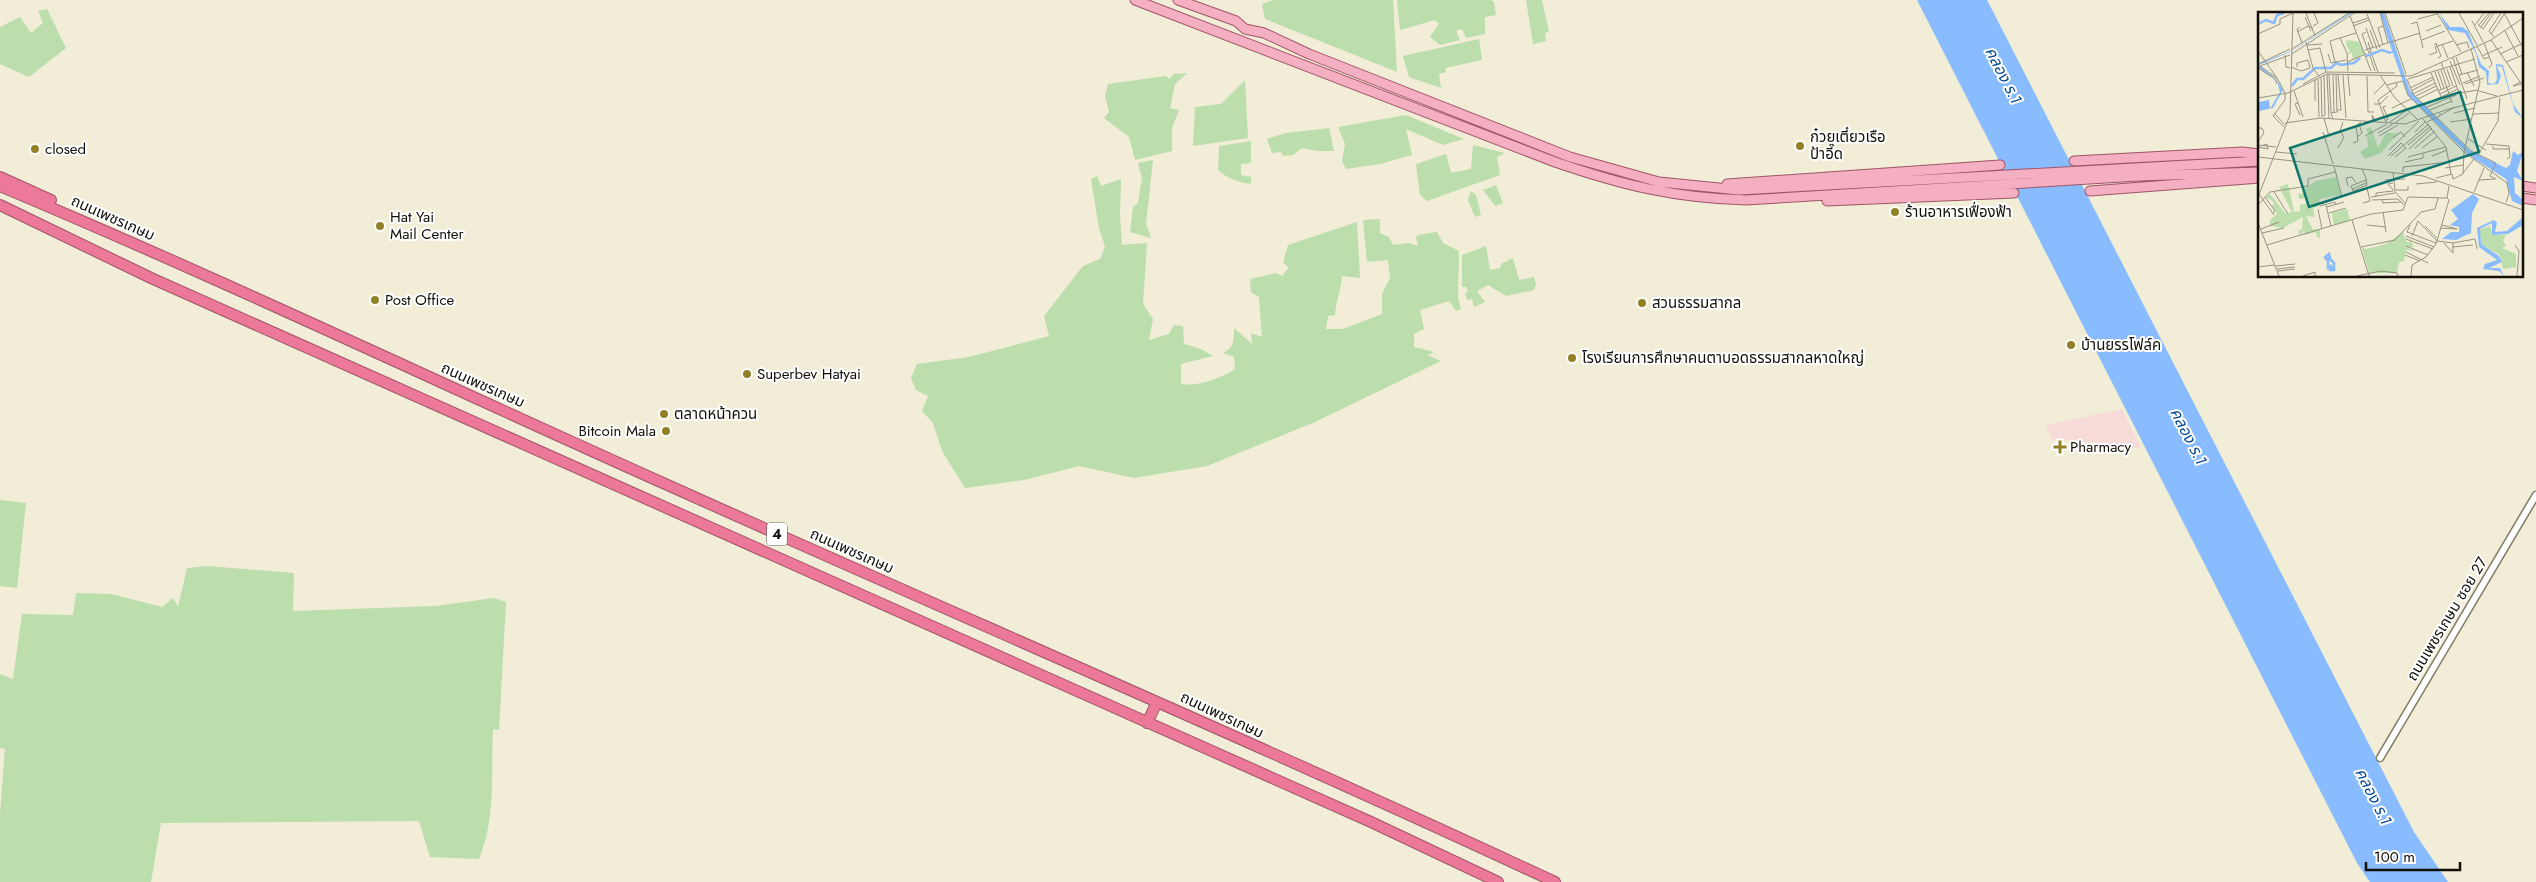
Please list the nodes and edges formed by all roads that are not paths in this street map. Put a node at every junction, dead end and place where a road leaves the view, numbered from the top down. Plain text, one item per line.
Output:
1 (1178, 0) edge
2 (1139, 1) edge
3 (2258, 154) edge
4 (2074, 161) dead end
5 (2258, 161) edge
6 (2000, 165) dead end
7 (2258, 172) edge
8 (0, 177) edge
9 (2258, 178) edge
10 (0, 186) edge
11 (1697, 187) junction
12 (2090, 191) dead end
13 (2014, 192) dead end
14 (1746, 200) junction
15 (0, 205) edge
16 (0, 212) edge
17 (98, 227) junction
18 (62, 236) junction
19 (2536, 495) edge
20 (1157, 702) junction
21 (1147, 723) junction
22 (2380, 758) dead end
23 (1498, 882) edge
24 (1555, 882) edge

1 - 11 main road
2 - 14 main road
3 - 4 main road
5 - 11 main road
6 - 11 main road
7 - 14 main road
8 - 17 highway
9 - 12 main road
10 - 17 highway, ถนนเพชรเกษม / 4
13 - 14 main road
15 - 18 highway, 4
16 - 18 highway
17 - 20 highway, ถนนเพชรเกษม / 4
18 - 21 highway, 4
19 - 22 street, ถนนเพชรเกษม ซอย 27
20 - 21 highway
20 - 24 highway, ถนนเพชรเกษม / 4
21 - 23 highway, 4

